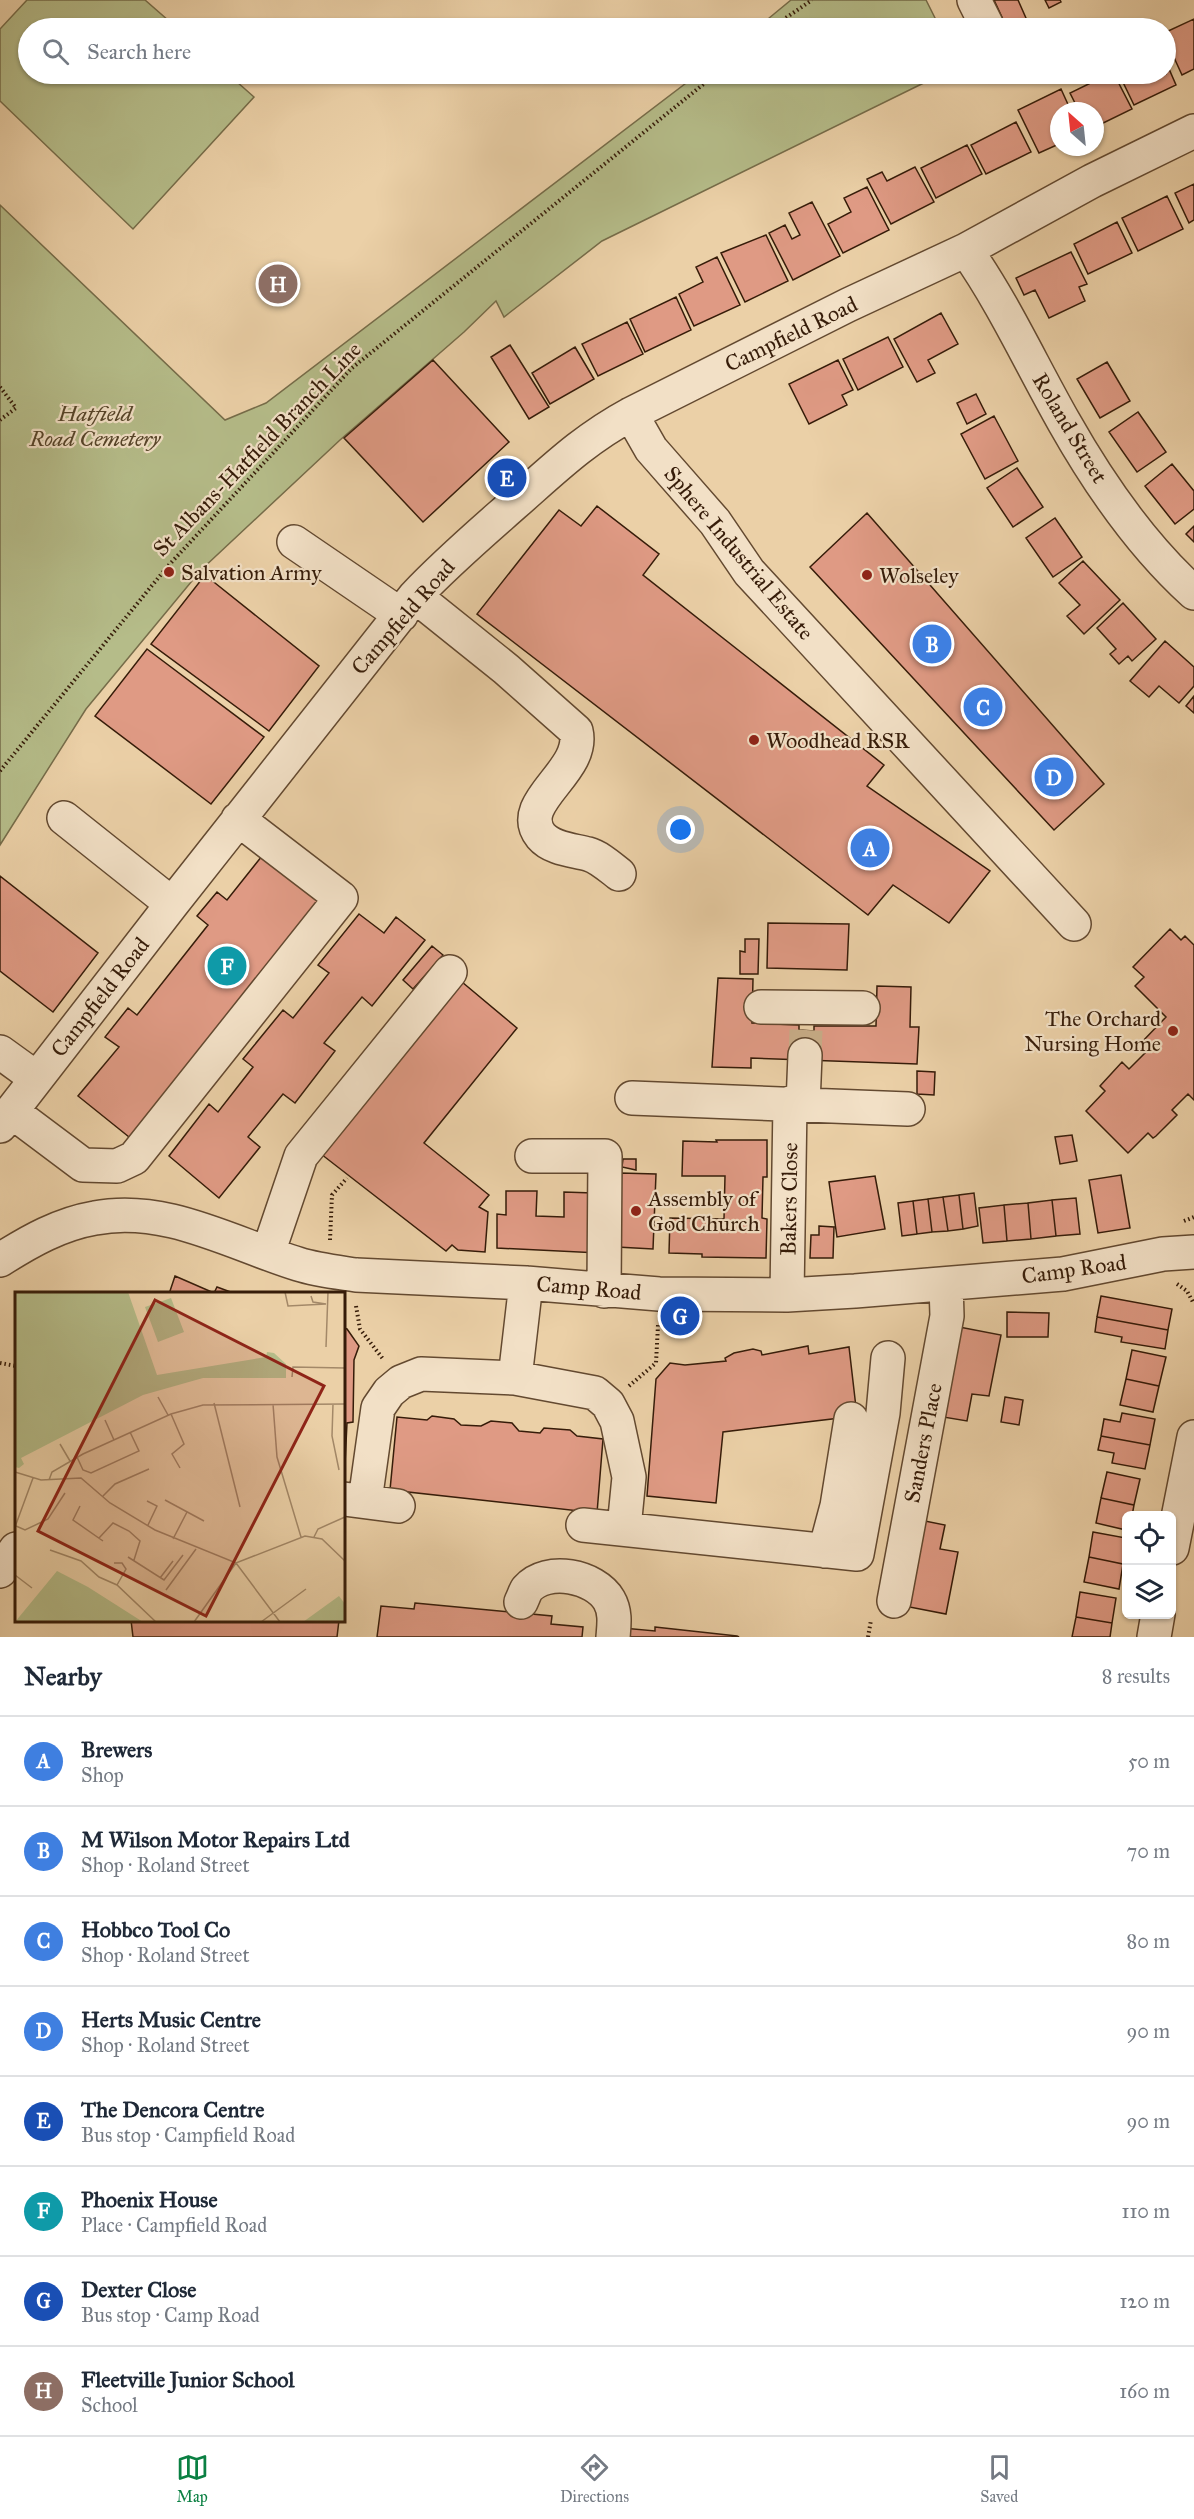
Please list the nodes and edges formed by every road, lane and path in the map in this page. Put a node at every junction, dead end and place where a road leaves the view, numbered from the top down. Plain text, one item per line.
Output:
1 (812, 0) edge
2 (974, 0) edge
3 (786, 18) edge
4 (983, 18) edge
5 (704, 84) edge
6 (1194, 131) edge
7 (966, 250) junction
8 (0, 387) edge
9 (631, 414) junction
10 (0, 420) edge
11 (294, 542) dead end
12 (1194, 593) edge
13 (408, 605) junction
14 (0, 771) edge
15 (64, 818) dead end
16 (238, 819) junction
17 (619, 874) dead end
18 (172, 904) junction
19 (1074, 924) dead end
20 (450, 972) dead end
21 (761, 1007) dead end
22 (863, 1008) dead end
23 (806, 1031) junction
24 (0, 1052) edge
25 (36, 1078) junction
26 (632, 1098) dead end
27 (797, 1104) junction
28 (908, 1109) dead end
29 (6, 1119) edge
30 (532, 1156) dead end
31 (347, 1178) dead end
32 (1194, 1252) edge
33 (268, 1253) junction
34 (0, 1260) edge
35 (342, 1273) junction
36 (526, 1283) junction
37 (946, 1284) junction
38 (604, 1291) junction
39 (659, 1294) junction
40 (787, 1295) junction
41 (888, 1358) dead end
42 (0, 1363) edge
43 (15, 1366) edge
44 (515, 1378) junction
45 (402, 1382) junction
46 (608, 1404) junction
47 (851, 1419) dead end
48 (1194, 1437) edge
49 (354, 1500) edge
50 (398, 1506) dead end
51 (583, 1525) dead end
52 (624, 1528) junction
53 (1176, 1528) edge
54 (15, 1551) edge
55 (825, 1551) junction
56 (0, 1571) edge
57 (894, 1601) dead end
58 (521, 1602) dead end
59 (1157, 1619) edge
60 (613, 1637) edge
61 (1154, 1637) edge

1 - 3 path
2 - 4 street
5 - 14 path, St Albans-Hatfield Branch Line
6 - 7 street, Campfield Road
7 - 9 street, Campfield Road
7 - 12 street, Roland Street
8 - 10 path
9 - 13 street, Campfield Road
9 - 19 street, Sphere Industrial Estate
11 - 13 street
13 - 16 street, Campfield Road
13 - 17 street
15 - 18 street
16 - 18 street, Campfield Road
16 - 29 street
18 - 25 street, Campfield Road
20 - 33 street
21 - 23 street
22 - 23 street
23 - 27 street, Bakers Close
24 - 25 street
25 - 29 street, Campfield Road
26 - 27 street
27 - 28 street
27 - 40 street, Bakers Close
30 - 38 street
31 - 35 path
32 - 37 street, Camp Road
33 - 34 street, Camp Road
33 - 35 street, Camp Road
35 - 36 street, Camp Road
35 - 45 path
36 - 38 street, Camp Road
36 - 44 street
37 - 40 street, Camp Road
37 - 57 street, Sanders Place
38 - 39 street, Camp Road
39 - 40 street, Camp Road
39 - 46 path
41 - 55 street
42 - 43 path
44 - 45 street
44 - 46 street
45 - 49 street
46 - 52 street
47 - 55 street
48 - 53 street
49 - 50 street
51 - 52 street
52 - 55 street
54 - 56 street
58 - 60 street
59 - 61 street

